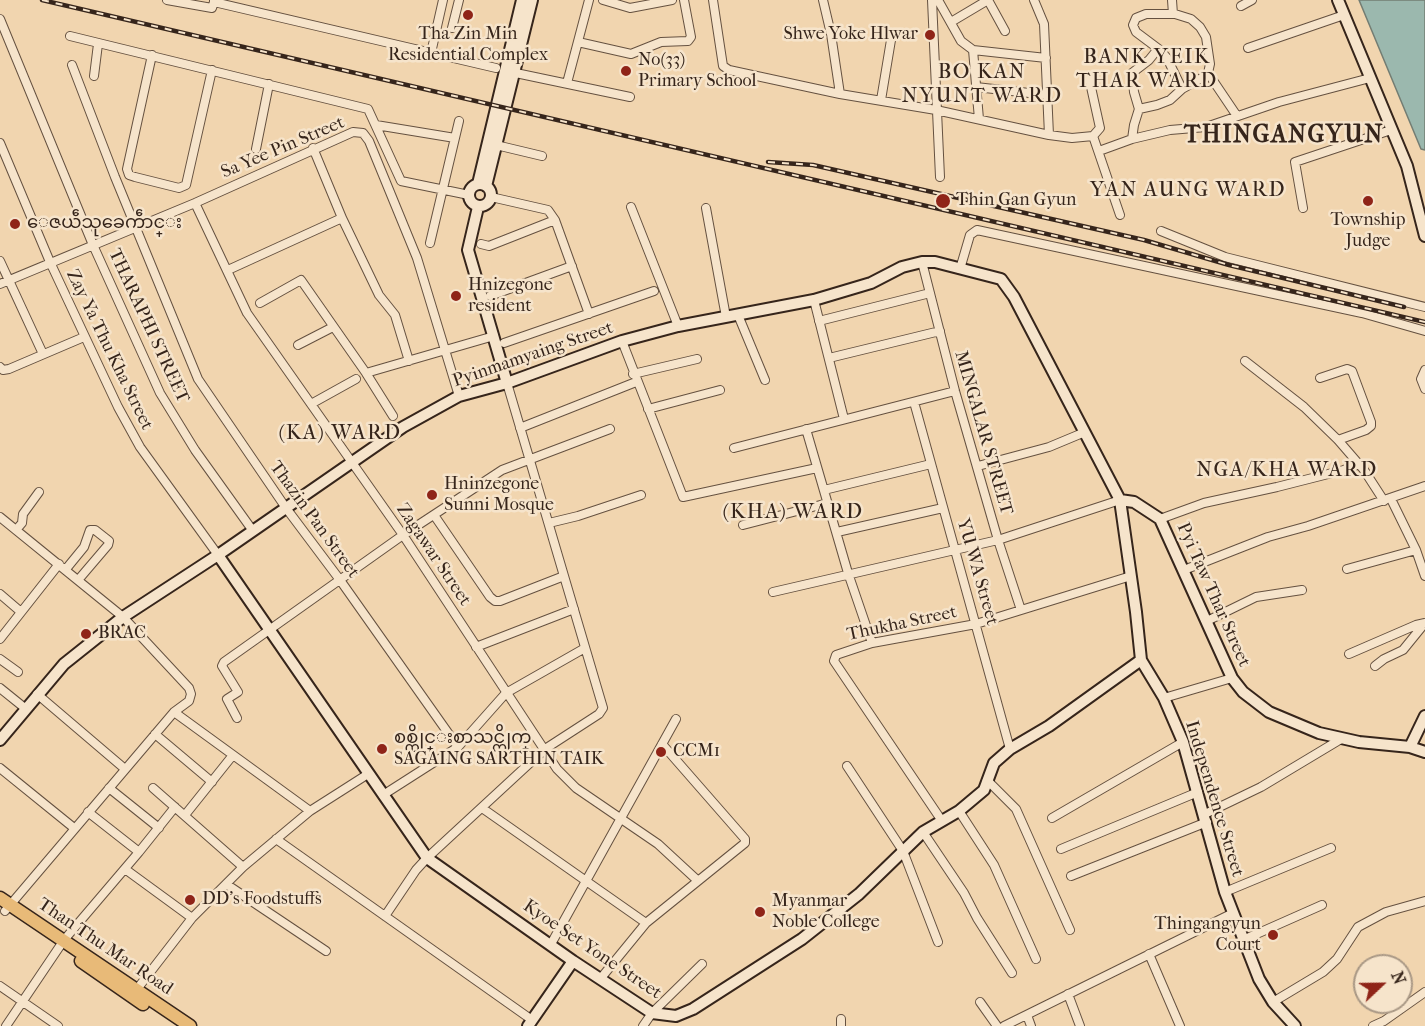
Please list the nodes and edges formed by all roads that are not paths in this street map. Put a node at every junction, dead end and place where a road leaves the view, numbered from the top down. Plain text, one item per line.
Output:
1 (167, 0) edge
2 (443, 0) edge
3 (459, 0) edge
4 (522, 0) edge
5 (532, 0) edge
6 (589, 0) edge
7 (603, 0) edge
8 (672, 0) edge
9 (684, 0) edge
10 (713, 0) edge
11 (823, 0) edge
12 (932, 0) edge
13 (938, 0) edge
14 (988, 0) edge
15 (1034, 0) edge
16 (1172, 0) edge
17 (1252, 0) edge
18 (1338, 0) edge
19 (214, 1) edge
20 (1241, 6) dead end
21 (1173, 14) junction
22 (1344, 15) junction
23 (0, 19) edge
24 (951, 22) junction
25 (452, 27) dead end
26 (1005, 31) dead end
27 (70, 36) dead end
28 (891, 40) dead end
29 (578, 42) junction
30 (98, 44) junction
31 (1248, 48) dead end
32 (1157, 50) junction
33 (973, 51) junction
34 (431, 53) junction
35 (152, 55) junction
36 (1046, 58) junction
37 (72, 65) dead end
38 (212, 70) junction
39 (505, 70) junction
40 (1208, 73) junction
41 (94, 76) dead end
42 (1089, 78) dead end
43 (1370, 78) junction
44 (567, 83) junction
45 (269, 84) junction
46 (976, 87) junction
47 (1182, 89) junction
48 (840, 94) junction
49 (1047, 95) junction
50 (630, 97) dead end
51 (881, 100) junction
52 (1139, 109) junction
53 (936, 110) junction
54 (1237, 116) junction
55 (979, 119) junction
56 (459, 121) dead end
57 (376, 125) junction
58 (1392, 130) junction
59 (1049, 135) junction
60 (1093, 136) junction
61 (455, 138) junction
62 (1132, 139) junction
63 (0, 143) edge
64 (496, 145) junction
65 (313, 148) junction
66 (256, 150) dead end
67 (1099, 151) junction
68 (542, 156) dead end
69 (940, 177) dead end
70 (482, 185) junction
71 (442, 189) junction
72 (469, 195) junction
73 (491, 197) junction
74 (195, 203) junction
75 (478, 207) junction
76 (631, 207) dead end
77 (706, 208) dead end
78 (1303, 208) dead end
79 (1421, 209) edge
80 (1120, 215) dead end
81 (342, 218) junction
82 (555, 220) junction
83 (136, 228) junction
84 (1161, 231) dead end
85 (1425, 236) edge
86 (430, 243) dead end
87 (481, 244) dead end
88 (93, 245) junction
89 (0, 261) edge
90 (50, 262) junction
91 (922, 262) junction
92 (572, 266) junction
93 (960, 268) junction
94 (228, 270) junction
95 (1000, 279) joint
96 (8, 280) junction
97 (0, 284) edge
98 (654, 291) dead end
99 (930, 294) junction
100 (490, 296) dead end
101 (814, 300) junction
102 (260, 303) dead end
103 (1425, 307) edge
104 (589, 314) junction
105 (738, 315) junction
106 (726, 317) junction
107 (819, 321) junction
108 (678, 326) junction
109 (333, 327) junction
110 (939, 331) junction
111 (1425, 331) edge
112 (494, 336) junction
113 (84, 337) junction
114 (622, 341) junction
115 (504, 343) dead end
116 (298, 345) dead end
117 (446, 350) junction
118 (43, 354) junction
119 (829, 358) junction
120 (697, 359) dead end
121 (409, 361) junction
122 (1245, 361) dead end
123 (2, 369) edge
124 (1425, 369) edge
125 (366, 373) junction
126 (635, 378) junction
127 (1320, 378) dead end
128 (356, 379) dead end
129 (765, 380) dead end
130 (507, 382) junction
131 (1425, 389) edge
132 (720, 390) dead end
133 (955, 391) junction
134 (459, 396) junction
135 (914, 402) junction
136 (311, 404) junction
137 (648, 409) junction
138 (393, 416) dead end
139 (844, 419) junction
140 (520, 428) junction
141 (610, 429) dead end
142 (806, 429) junction
143 (1085, 432) junction
144 (1338, 440) junction
145 (734, 448) dead end
146 (530, 459) junction
147 (351, 461) junction
148 (931, 464) junction
149 (1359, 464) junction
150 (978, 466) junction
151 (817, 468) junction
152 (1425, 486) edge
153 (824, 490) junction
154 (39, 492) dead end
155 (641, 495) dead end
156 (1120, 500) junction
157 (1387, 500) junction
158 (828, 503) junction
159 (286, 508) junction
160 (943, 508) junction
161 (434, 514) junction
162 (0, 517) edge
163 (1160, 519) junction
164 (549, 523) junction
165 (743, 525) dead end
166 (16, 530) junction
167 (253, 531) junction
168 (837, 532) junction
169 (403, 535) junction
170 (998, 540) junction
171 (955, 549) junction
172 (1416, 550) junction
173 (218, 555) junction
174 (62, 566) junction
175 (1347, 569) dead end
176 (1185, 570) junction
177 (848, 573) junction
178 (564, 576) junction
179 (1131, 576) junction
180 (1425, 576) edge
181 (79, 579) junction
182 (340, 580) junction
183 (1302, 590) dead end
184 (773, 592) dead end
185 (0, 594) edge
186 (574, 609) junction
187 (1021, 610) junction
188 (21, 612) junction
189 (123, 617) junction
190 (1207, 621) junction
191 (1425, 623) edge
192 (976, 624) junction
193 (269, 630) junction
194 (1, 636) edge
195 (872, 642) junction
196 (476, 647) junction
197 (585, 648) junction
198 (1349, 654) dead end
199 (0, 659) edge
200 (1141, 660) junction
201 (1375, 666) dead end
202 (18, 672) dead end
203 (1232, 678) junction
204 (0, 687) edge
205 (506, 693) junction
206 (37, 694) junction
207 (1164, 698) junction
208 (26, 709) junction
209 (174, 712) junction
210 (1425, 716) edge
211 (237, 718) dead end
212 (676, 719) dead end
213 (155, 734) junction
214 (1341, 738) junction
215 (0, 740) edge
216 (1183, 742) junction
217 (662, 744) junction
218 (458, 747) junction
219 (1410, 747) junction
220 (544, 749) junction
221 (1010, 749) junction
222 (1425, 752) edge
223 (233, 755) junction
224 (847, 766) dead end
225 (0, 768) edge
226 (125, 770) junction
227 (368, 774) junction
228 (987, 780) junction
229 (212, 782) junction
230 (109, 788) junction
231 (153, 788) dead end
232 (1198, 792) junction
233 (383, 795) junction
234 (175, 807) junction
235 (482, 808) junction
236 (959, 811) junction
237 (88, 812) junction
238 (310, 812) junction
239 (185, 815) junction
240 (1052, 818) dead end
241 (1206, 818) junction
242 (620, 819) junction
243 (942, 821) junction
244 (74, 828) junction
245 (159, 828) junction
246 (923, 832) junction
247 (276, 839) junction
248 (1331, 848) dead end
249 (1061, 849) dead end
250 (903, 851) junction
251 (139, 852) junction
252 (427, 858) junction
253 (243, 867) junction
254 (125, 869) junction
255 (1071, 876) dead end
256 (697, 880) junction
257 (586, 882) junction
258 (226, 884) junction
259 (1225, 892) junction
260 (1425, 901) edge
261 (1322, 905) dead end
262 (4, 906) edge
263 (1233, 913) junction
264 (385, 916) junction
265 (192, 918) junction
266 (646, 923) junction
267 (1070, 930) dead end
268 (1243, 940) junction
269 (938, 942) dead end
270 (62, 943) junction
271 (551, 944) junction
272 (326, 951) dead end
273 (1149, 954) junction
274 (1036, 959) dead end
275 (573, 961) junction
276 (702, 964) dead end
277 (1012, 973) dead end
278 (601, 978) junction
279 (0, 986) edge
280 (1425, 992) edge
281 (134, 993) junction
282 (1068, 994) junction
283 (24, 1002) junction
284 (980, 1002) dead end
285 (1273, 1002) junction
286 (652, 1013) junction
287 (1027, 1015) junction
288 (530, 1023) edge
289 (6, 1026) edge
290 (58, 1026) edge
291 (175, 1026) edge
292 (190, 1026) edge
293 (642, 1026) edge
294 (997, 1026) edge
295 (1004, 1026) edge
296 (1031, 1026) edge
297 (1080, 1026) edge
298 (1180, 1026) edge
299 (1295, 1026) edge
300 (1373, 1026) edge

1 - 19 street
2 - 34 street
3 - 25 street
4 - 39 street
5 - 39 street
6 - 29 street
7 - 8 street
9 - 29 street
10 - 48 street
11 - 48 street
12 - 53 street
13 - 24 street
14 - 24 street
14 - 26 street
15 - 36 street
16 - 21 street
17 - 20 street
18 - 22 street
19 - 34 street
21 - 32 street
21 - 40 street
22 - 31 street
22 - 43 street
23 - 88 street, THARAPHI STREET
24 - 33 street
27 - 30 street
28 - 51 street
29 - 44 street
30 - 35 street
30 - 41 street
32 - 47 street
32 - 52 street
33 - 36 street
33 - 46 street
34 - 39 street
35 - 38 street
35 - 38 street
36 - 49 street
37 - 83 street, Thazin Pan Street
38 - 45 street
39 - 44 street
39 - 64 street
39 - 70 street
40 - 47 street
40 - 54 street
42 - 60 street
43 - 54 street
43 - 58 street
44 - 50 street
45 - 57 street
45 - 66 street
46 - 49 street
46 - 55 street
47 - 52 street
48 - 51 street
49 - 59 street
51 - 53 street
52 - 62 street
53 - 55 street
53 - 69 street
54 - 62 street
55 - 59 street
56 - 61 street
57 - 61 street
57 - 71 street
58 - 78 street
58 - 79 street
59 - 60 street
60 - 67 street
61 - 71 street
62 - 67 street
63 - 90 street, Zay Ya Thu Kha Street
64 - 68 street
64 - 70 street
65 - 74 street, Sa Yee Pin Street
65 - 81 street
65 - 117 street, Sa Yee Pin Street
67 - 80 street
70 - 72 street
70 - 73 street
71 - 72 street
71 - 86 street
72 - 75 street
73 - 75 street
73 - 82 street
74 - 83 street, Sa Yee Pin Street
74 - 94 street, Zagawar Street
75 - 112 street
76 - 108 street
77 - 106 street
79 - 85 street
81 - 94 street
81 - 121 street
82 - 87 street
82 - 92 street
83 - 88 street, Sa Yee Pin Street
83 - 159 street, Thazin Pan Street
84 - 103 street
88 - 90 street, Sa Yee Pin Street
88 - 167 street, THARAPHI STREET
89 - 96 street
90 - 96 street, Sa Yee Pin Street
90 - 113 street, Zay Ya Thu Kha Street
91 - 93 street, Pyinmamyaing Street
91 - 99 street, MINGALAR STREET
91 - 101 street, Pyinmamyaing Street
92 - 100 street
92 - 104 street
93 - 95 street, Pyinmamyaing Street
93 - 111 street
94 - 136 street, Zagawar Street
95 - 143 street, Independence Street
96 - 97 street, Sa Yee Pin Street
96 - 118 street
98 - 104 street
99 - 107 street
99 - 110 street, MINGALAR STREET
101 - 105 street, Pyinmamyaing Street
101 - 107 street
102 - 109 street
104 - 115 street
105 - 106 street, Pyinmamyaing Street
105 - 129 street
106 - 108 street, Pyinmamyaing Street
107 - 119 street
108 - 114 street, Pyinmamyaing Street
109 - 116 street
109 - 125 street
110 - 119 street
110 - 133 street, MINGALAR STREET
112 - 117 street
112 - 130 street
113 - 118 street
113 - 173 street, Zay Ya Thu Kha Street
114 - 126 street
114 - 130 street, Pyinmamyaing Street
117 - 121 street
117 - 134 street
118 - 123 street
119 - 139 street
120 - 126 street
121 - 125 street
122 - 144 street
124 - 131 street
125 - 138 street
126 - 137 street
126 - 140 street
127 - 144 street
128 - 136 street
130 - 134 street, Pyinmamyaing Street
130 - 140 street
132 - 137 street
133 - 135 street
133 - 150 street, MINGALAR STREET
134 - 147 street, Pyinmamyaing Street
135 - 139 street
135 - 148 street, YU WA Street
136 - 147 street, Zagawar Street
137 - 151 street
139 - 142 street
140 - 146 street
141 - 146 street
142 - 145 street
142 - 151 street
143 - 150 street
143 - 156 street, Independence Street
144 - 149 street
146 - 161 street
146 - 164 street
147 - 159 street, Pyinmamyaing Street
147 - 169 street, Zagawar Street
148 - 153 street
148 - 160 street, YU WA Street
149 - 157 street
149 - 163 street
150 - 170 street, MINGALAR STREET
151 - 153 street
152 - 157 street
153 - 158 street
154 - 166 street
155 - 164 street
156 - 163 street, Pyi Taw Thar Street
156 - 170 street
156 - 179 street, Independence Street
157 - 172 street
157 - 176 street
158 - 165 street
158 - 168 street
159 - 167 street, Pyinmamyaing Street
159 - 182 street, Thazin Pan Street
160 - 168 street
160 - 171 street, YU WA Street
161 - 169 street
161 - 178 street
162 - 166 street
163 - 176 street, Pyi Taw Thar Street
164 - 178 street
166 - 174 street
167 - 173 street, Pyinmamyaing Street
168 - 177 street
169 - 182 street
169 - 196 street, Zagawar Street
170 - 171 street
170 - 187 street, MINGALAR STREET
171 - 177 street
171 - 192 street, YU WA Street
172 - 175 street
172 - 180 street
173 - 189 street, Pyinmamyaing Street
173 - 193 street, Kyoe Set Yone Street
174 - 181 street
174 - 181 street
174 - 188 street
176 - 190 street, Pyi Taw Thar Street
177 - 184 street
177 - 195 street
178 - 186 street
179 - 187 street, Thukha Street
179 - 200 street, Independence Street
181 - 189 street
182 - 193 street
182 - 218 street, Thazin Pan Street
183 - 190 street
185 - 188 street
186 - 196 street
186 - 197 street
187 - 192 street, Thukha Street
188 - 194 street
189 - 206 street, Pyinmamyaing Street
189 - 209 street
190 - 203 street, Pyi Taw Thar Street
191 - 198 street
191 - 201 street
192 - 195 street, Thukha Street
192 - 221 street, YU WA Street
193 - 211 street
193 - 227 street, Kyoe Set Yone Street
195 - 243 street, Thukha Street
196 - 205 street, Zagawar Street
197 - 205 street
197 - 220 street
199 - 202 street
200 - 207 street, Independence Street
200 - 221 street, Kyoe Set Yone Street
203 - 207 street
203 - 214 street, Pyi Taw Thar Street
204 - 208 street
205 - 218 street
205 - 220 street, Zagawar Street
206 - 208 street, Pyinmamyaing Street
206 - 226 street
207 - 216 street, Independence Street
208 - 215 street, Pyinmamyaing Street
209 - 213 street
209 - 223 street
210 - 219 street
212 - 217 street
213 - 226 street
213 - 229 street
214 - 219 street, Pyi Taw Thar Street
214 - 241 street
216 - 232 street, Independence Street
216 - 240 street
217 - 242 street
217 - 256 street
218 - 233 street
219 - 222 street, Pyi Taw Thar Street
220 - 235 street
220 - 242 street, Zagawar Street
221 - 228 street, Kyoe Set Yone Street
223 - 229 street
223 - 238 street
224 - 250 street
225 - 244 street
226 - 230 street
227 - 233 street, Kyoe Set Yone Street
227 - 238 street
228 - 236 street, Kyoe Set Yone Street
228 - 267 street
229 - 239 street
230 - 237 street
230 - 245 street
231 - 234 street
232 - 241 street, Independence Street
232 - 249 street
233 - 252 street, Kyoe Set Yone Street
234 - 239 street
234 - 245 street
235 - 252 street
235 - 257 street
236 - 243 street, Kyoe Set Yone Street
236 - 274 street
237 - 244 street
237 - 251 street
238 - 247 street
239 - 253 street
241 - 255 street
241 - 259 street, Independence Street
242 - 256 street, Zagawar Street
242 - 257 street
243 - 246 street, Kyoe Set Yone Street
244 - 262 street
245 - 251 street
246 - 250 street, Kyoe Set Yone Street
246 - 277 street
247 - 253 street
247 - 264 street
248 - 259 street
250 - 269 street
250 - 286 street, Kyoe Set Yone Street
251 - 254 street
252 - 264 street
252 - 271 street, Kyoe Set Yone Street
253 - 258 street
254 - 265 street
254 - 270 street
256 - 266 street
257 - 266 street
257 - 271 street
258 - 265 street
258 - 272 street
259 - 263 street, Independence Street
260 - 285 street
261 - 268 street
262 - 270 main road, Than Thu Mar Road
263 - 268 street, Independence Street
263 - 273 street
264 - 288 street
265 - 281 street
266 - 278 street
268 - 285 street, Independence Street
270 - 281 main road, Than Thu Mar Road
270 - 283 street
271 - 275 street, Kyoe Set Yone Street
273 - 282 street
273 - 298 street
275 - 278 street, Kyoe Set Yone Street
275 - 288 street
276 - 286 street
278 - 286 street, Kyoe Set Yone Street
279 - 283 street
280 - 300 street
281 - 291 main road, Than Thu Mar Road
281 - 292 main road, Than Thu Mar Road
282 - 287 street
282 - 297 street
283 - 289 street
283 - 290 street
284 - 294 street
285 - 299 street, Independence Street
286 - 293 street
287 - 295 street
287 - 296 street

